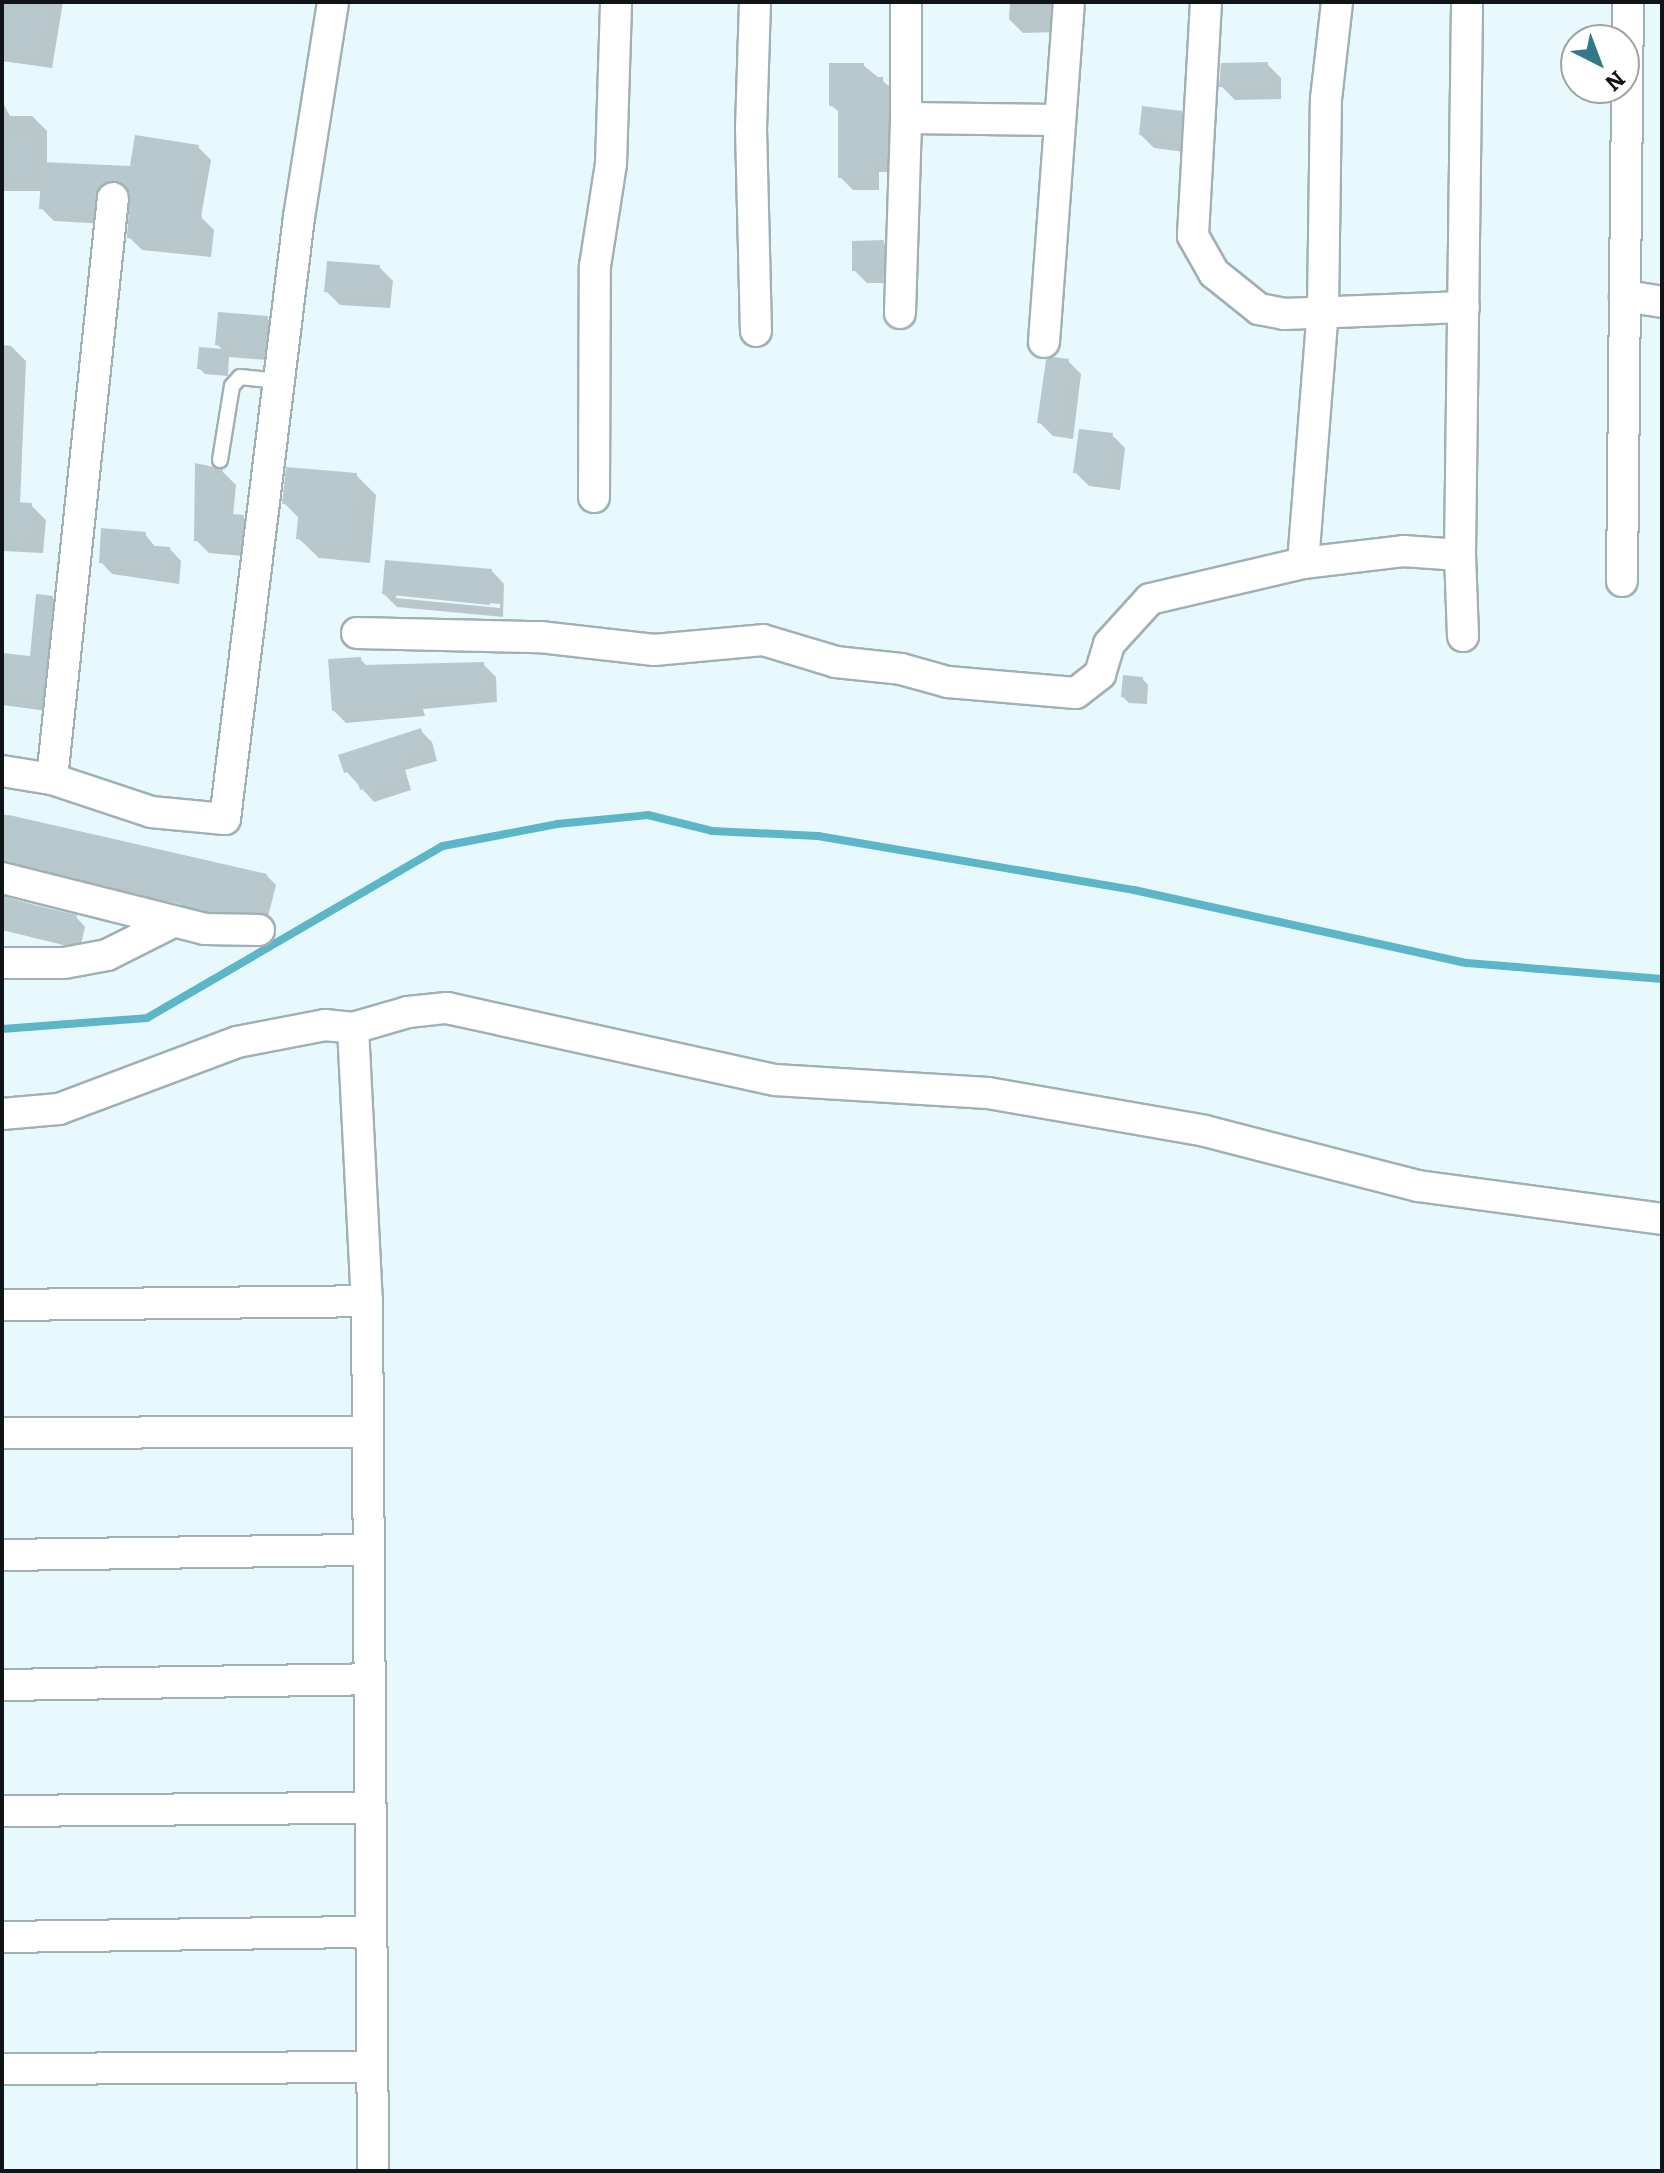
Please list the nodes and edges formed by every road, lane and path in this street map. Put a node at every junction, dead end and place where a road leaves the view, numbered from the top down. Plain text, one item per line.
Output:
1 (333, 2) edge
2 (616, 2) edge
3 (755, 2) edge
4 (906, 2) edge
5 (1069, 2) edge
6 (1206, 2) edge
7 (1337, 2) edge
8 (1467, 2) edge
9 (1628, 2) edge
10 (906, 118) junction
11 (1058, 120) junction
12 (113, 198) dead end
13 (1625, 296) junction
14 (1662, 302) edge
15 (1464, 307) junction
16 (1323, 309) junction
17 (900, 313) dead end
18 (756, 331) dead end
19 (1044, 342) dead end
20 (279, 381) junction
21 (220, 460) dead end
22 (594, 497) dead end
23 (1460, 555) junction
24 (1303, 563) junction
25 (1622, 581) dead end
26 (357, 633) dead end
27 (1463, 636) dead end
28 (2, 771) edge
29 (52, 779) junction
30 (2, 878) edge
31 (173, 922) junction
32 (259, 930) dead end
33 (2, 963) edge
34 (353, 1028) junction
35 (2, 1114) edge
36 (1662, 1219) edge
37 (367, 1301) junction
38 (2, 1305) edge
39 (368, 1432) junction
40 (2, 1433) edge
41 (369, 1550) junction
42 (2, 1555) edge
43 (369, 1679) junction
44 (2, 1685) edge
45 (370, 1808) junction
46 (2, 1811) edge
47 (371, 1932) junction
48 (2, 1937) edge
49 (372, 2067) junction
50 (2, 2069) edge
51 (373, 2171) edge

1 - 20 street
2 - 22 street
3 - 18 street
4 - 10 street
5 - 11 street
6 - 16 street
7 - 16 street
8 - 15 street
9 - 13 street
10 - 11 street
10 - 17 street
11 - 19 street
12 - 29 street
13 - 14 street
13 - 25 street
15 - 16 street
15 - 23 street
16 - 24 street
20 - 21 lane
20 - 29 street
23 - 24 street
23 - 27 street
24 - 26 street
28 - 29 street
30 - 31 street
31 - 32 street
31 - 33 street
34 - 35 street
34 - 36 street
34 - 37 street
37 - 38 street
37 - 39 street
39 - 40 street
39 - 41 street
41 - 42 street
41 - 43 street
43 - 44 street
43 - 45 street
45 - 46 street
45 - 47 street
47 - 48 street
47 - 49 street
49 - 50 street
49 - 51 street

